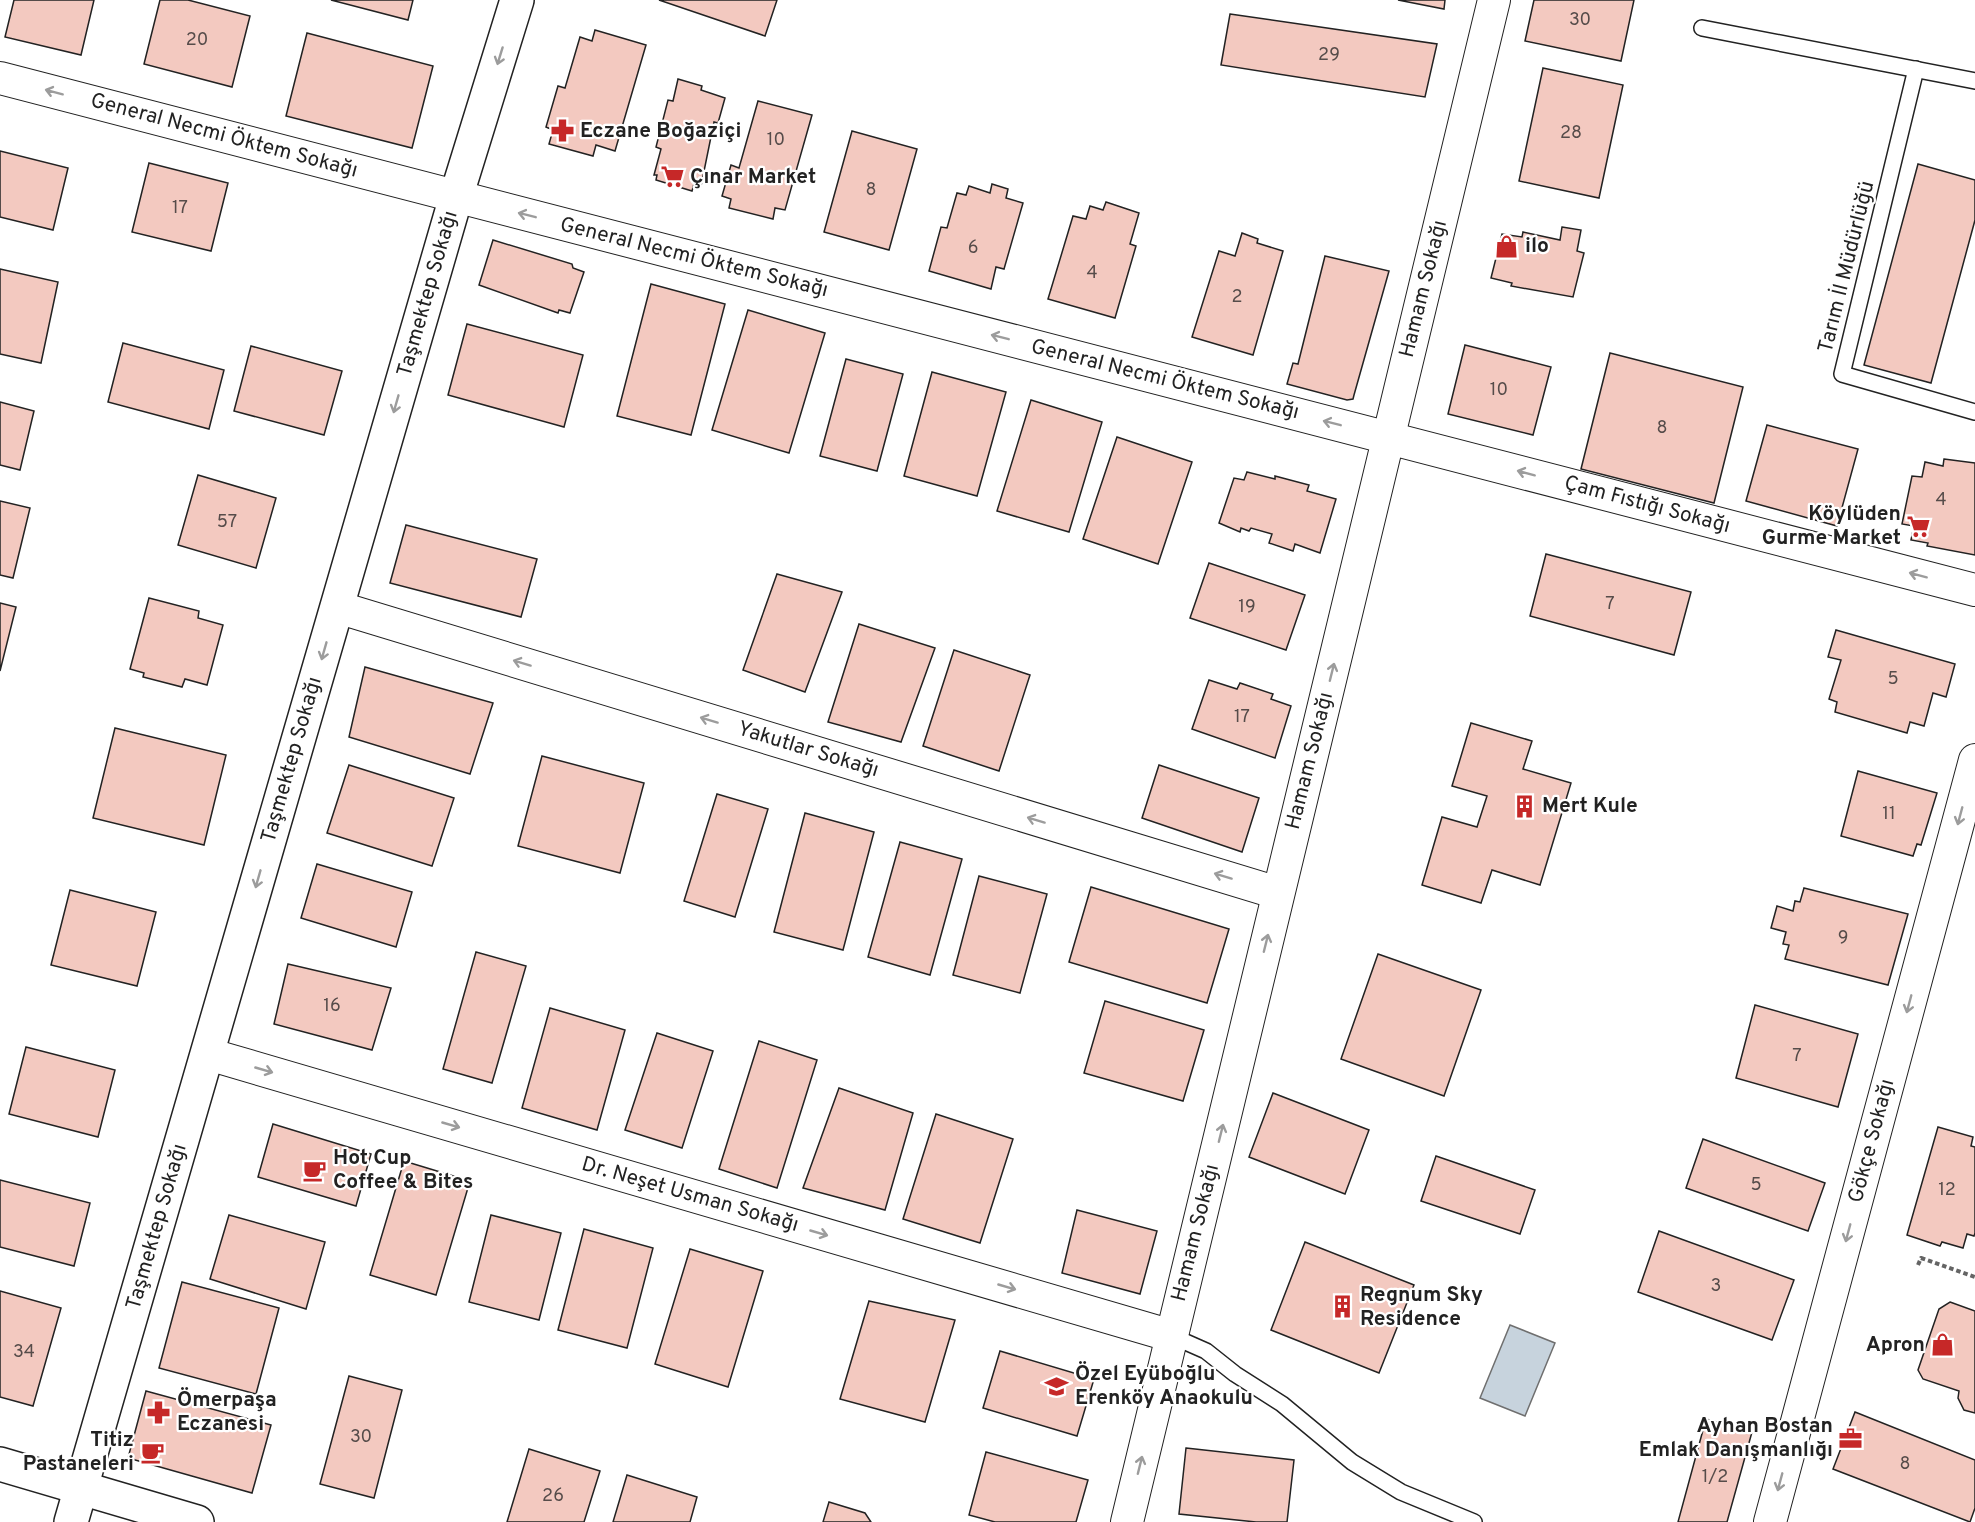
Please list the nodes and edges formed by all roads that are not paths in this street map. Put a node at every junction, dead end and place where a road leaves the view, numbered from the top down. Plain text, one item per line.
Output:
1 (518, 0) edge
2 (1494, 0) edge
3 (1702, 28) dead end
4 (1916, 69) junction
5 (0, 78) edge
6 (1975, 81) edge
7 (456, 197) junction
8 (1975, 412) edge
9 (1388, 437) junction
10 (1975, 590) edge
11 (337, 607) junction
12 (1975, 760) edge
13 (1278, 893) junction
14 (208, 1054) junction
15 (1172, 1336) junction
16 (0, 1464) edge
17 (81, 1487) junction
18 (71, 1522) edge
19 (197, 1522) edge
20 (1127, 1522) edge
21 (1474, 1522) edge
22 (1770, 1522) edge

1 -> 7 street, Taşmektep Sokağı
2 - 9 street, Hamam Sokağı
3 - 4 lane
4 - 6 lane
4 - 8 lane, Tarım İl Müdürlüğü
7 -> 5 street, General Necmi Öktem Sokağı
9 -> 7 street, General Necmi Öktem Sokağı
7 -> 11 street, Taşmektep Sokağı
10 -> 9 street, Çam Fıstığı Sokağı
13 -> 9 street, Hamam Sokağı
13 -> 11 street, Yakutlar Sokağı
11 -> 14 street, Taşmektep Sokağı
12 -> 22 street, Gökçe Sokağı
15 -> 13 street, Hamam Sokağı
14 -> 15 street, Dr. Neşet Usman Sokağı
14 - 17 street, Taşmektep Sokağı
20 -> 15 street, Hamam Sokağı
15 - 21 lane
16 - 17 street
17 - 18 street, Taşmektep Sokağı
17 - 19 street

